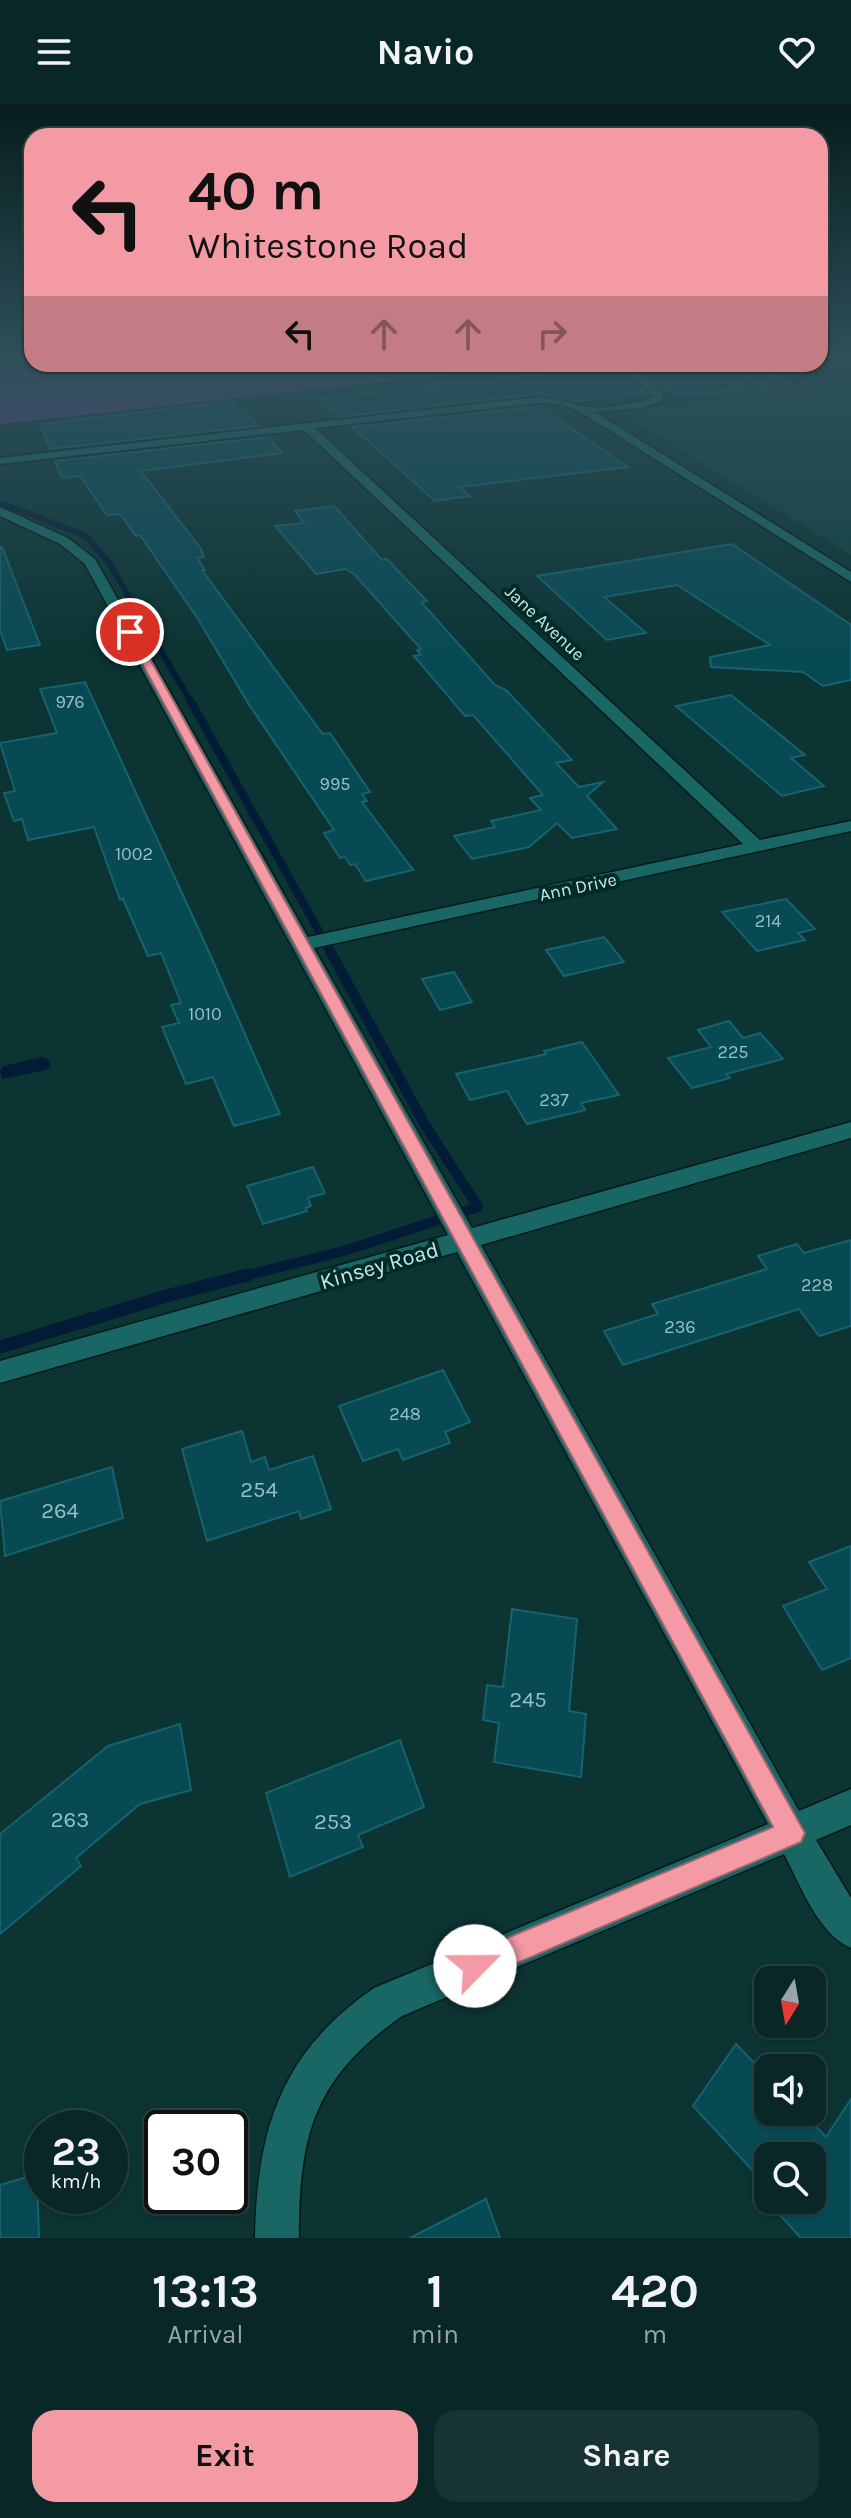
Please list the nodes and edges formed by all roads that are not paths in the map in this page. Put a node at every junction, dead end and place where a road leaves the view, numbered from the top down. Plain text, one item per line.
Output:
1 (47, 456) edge
2 (338, 456) edge
3 (656, 456) edge
4 (0, 461) edge
5 (0, 511) edge
6 (851, 578) edge
7 (851, 826) edge
8 (758, 848) junction
9 (303, 944) junction
10 (851, 1130) edge
11 (465, 1241) junction
12 (0, 1372) edge
13 (851, 1807) edge
14 (792, 1833) junction
15 (851, 1929) edge
16 (277, 2238) edge

1 - 4 street
2 - 8 street, Jane Avenue
3 - 6 street
5 - 9 street
7 - 8 street, Ann Drive
8 - 9 street, Ann Drive
9 - 11 street
10 - 11 street, Kinsey Road
11 - 12 street, Kinsey Road
11 - 14 street
13 - 14 street
14 - 15 street
14 - 16 street

